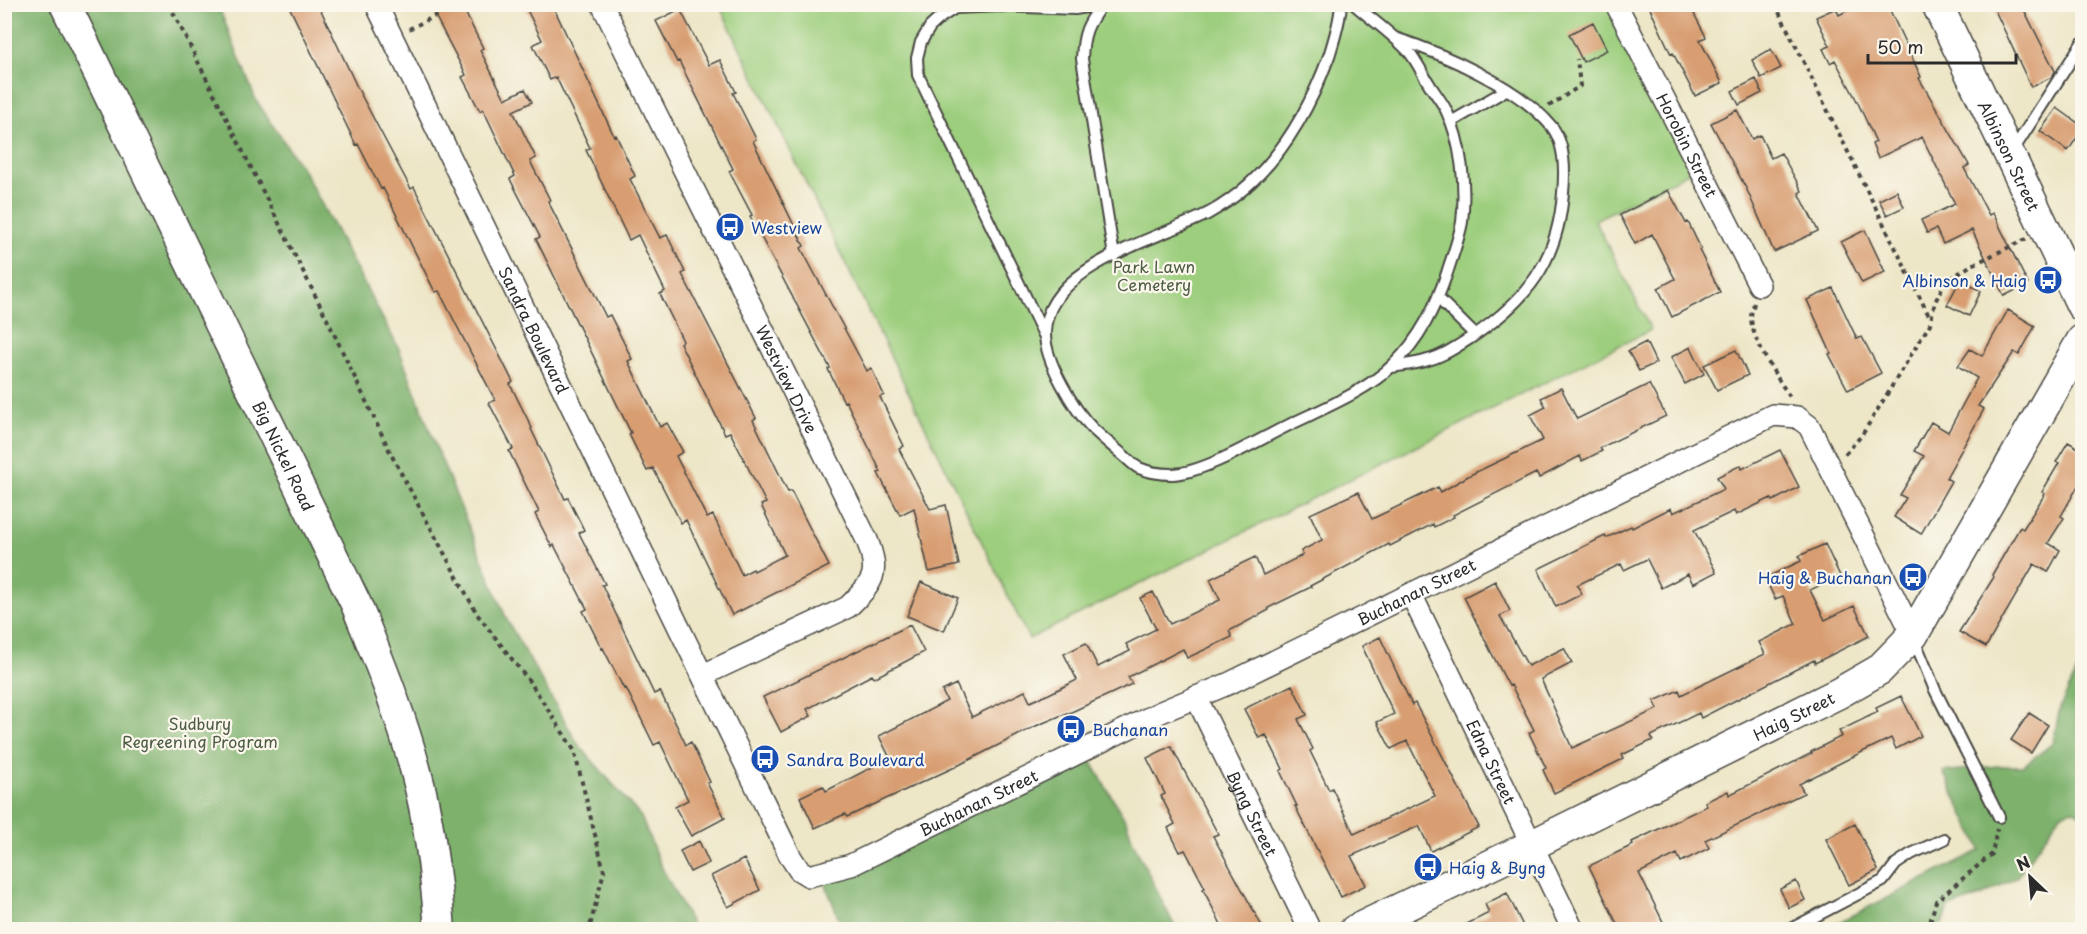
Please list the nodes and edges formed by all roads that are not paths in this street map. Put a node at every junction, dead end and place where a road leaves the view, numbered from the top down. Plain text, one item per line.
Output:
1 (65, 4) edge
2 (376, 4) edge
3 (602, 4) edge
4 (1341, 4) edge
5 (1354, 4) edge
6 (1616, 4) edge
7 (1937, 4) edge
8 (1391, 37) junction
9 (2082, 43) edge
10 (1506, 90) junction
11 (1451, 122) junction
12 (2010, 155) junction
13 (1114, 256) junction
14 (1759, 285) road end
15 (1438, 298) junction
16 (2082, 306) edge
17 (1475, 335) junction
18 (1045, 337) junction
19 (2082, 340) edge
20 (1392, 367) junction
21 (1412, 594) junction
22 (1913, 635) junction
23 (703, 675) junction
24 (1196, 697) junction
25 (1999, 817) road end
26 (1944, 839) dead end
27 (1532, 845) junction
28 (809, 876) joint
29 (440, 930) edge
30 (1310, 930) edge
31 (1355, 930) edge
32 (1573, 930) edge
33 (1789, 930) edge

1 - 29 street, Big Nickel Road
2 - 23 street, Sandra Boulevard
3 - 23 street, Westview Drive
4 - 13 lane
5 - 8 lane
6 - 14 street, Horobin Street
7 - 12 street, Albinson Street
8 - 10 lane
8 - 11 lane
9 - 12 lane
10 - 11 lane
10 - 17 lane
11 - 15 lane
12 - 16 street, Albinson Street
13 - 18 lane
13 - 18 lane
15 - 17 lane
15 - 20 lane
17 - 20 lane
18 - 20 lane
19 - 22 street, Haig Street
21 - 22 street, Buchanan Street
21 - 24 street, Buchanan Street
21 - 27 street, Edna Street
22 - 25 lane
22 - 27 street, Haig Street
23 - 28 street, Sandra Boulevard
24 - 28 street, Buchanan Street
24 - 30 street, Byng Street
26 - 33 lane
27 - 31 street, Haig Street
27 - 32 street, Edna Street

